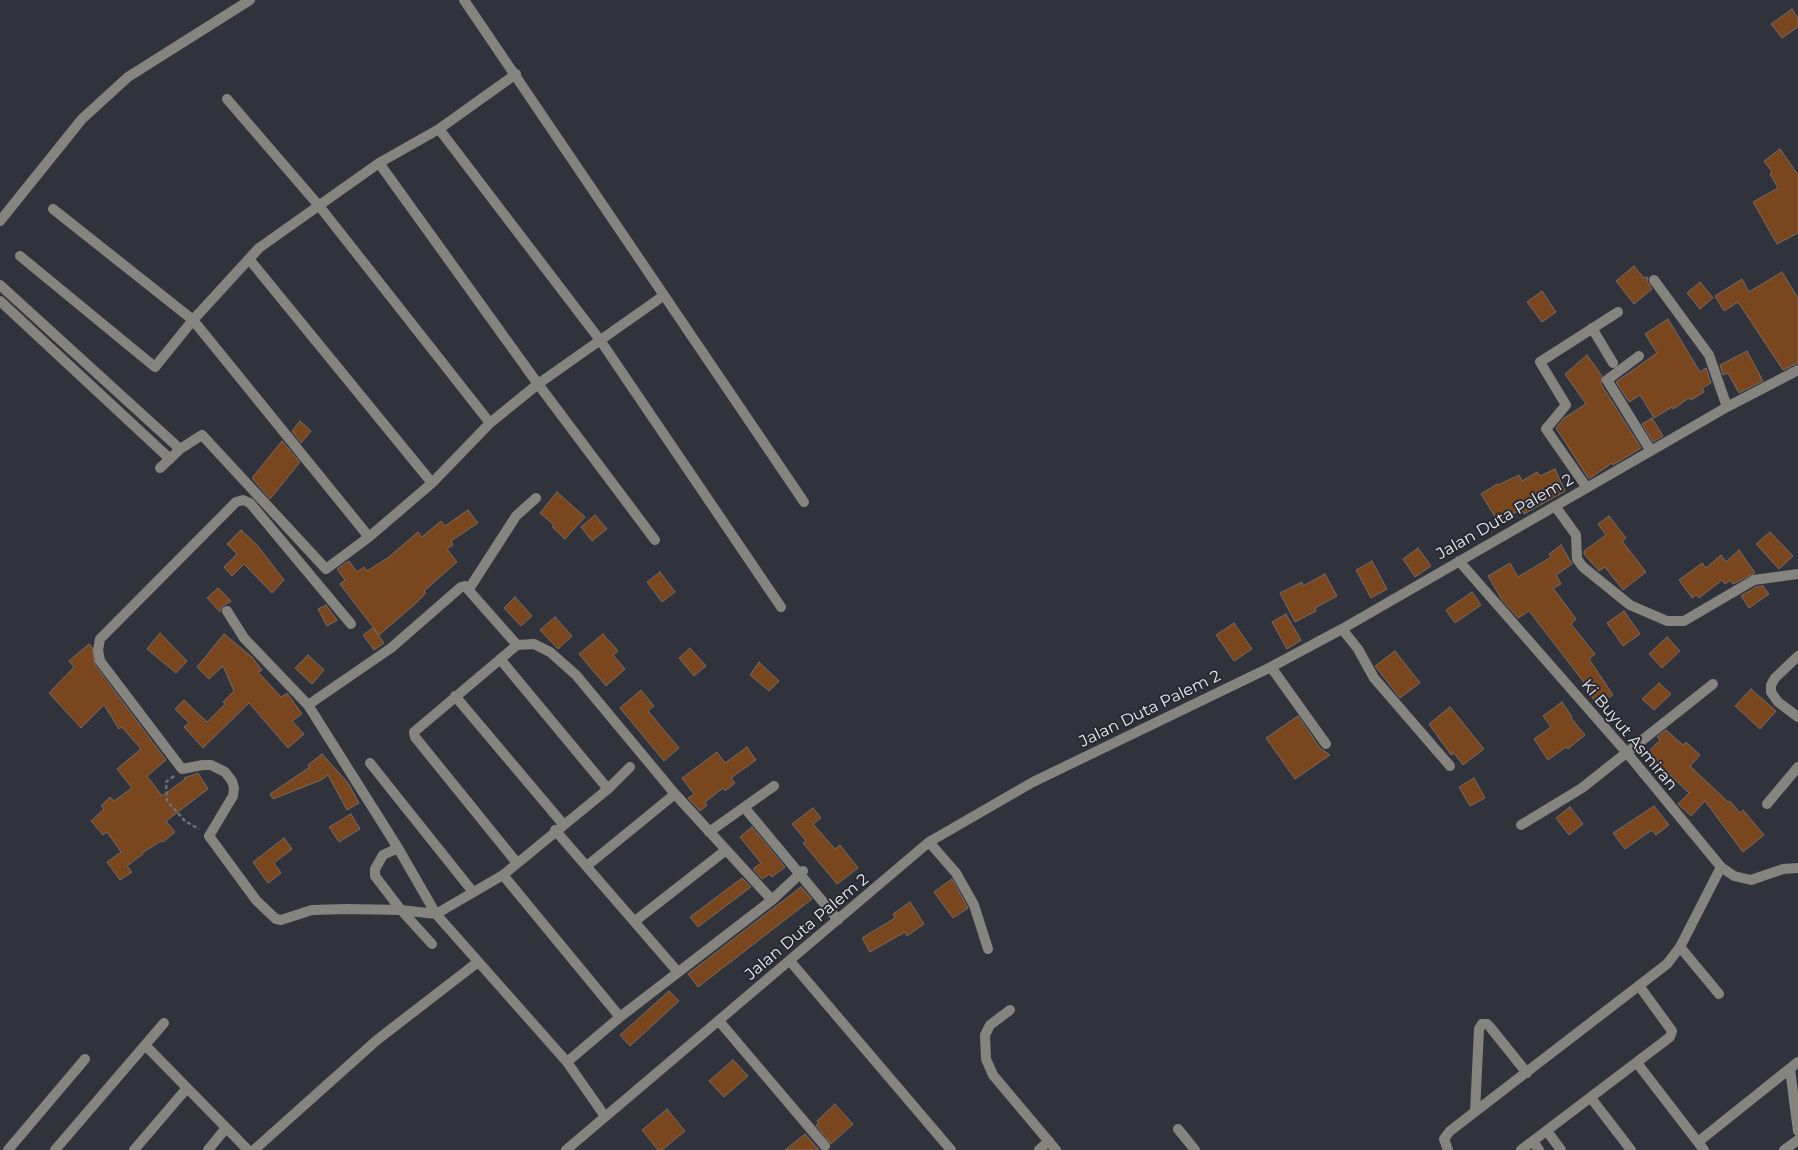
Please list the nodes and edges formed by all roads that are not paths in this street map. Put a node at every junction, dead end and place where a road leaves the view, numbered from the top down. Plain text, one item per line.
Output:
1 (250, 0) edge
2 (464, 0) edge
3 (516, 74) junction
4 (227, 99) dead end
5 (439, 129) junction
6 (379, 164) junction
7 (320, 207) junction
8 (53, 209) dead end
9 (0, 221) edge
10 (20, 256) dead end
11 (249, 259) junction
12 (1654, 280) dead end
13 (0, 285) edge
14 (663, 296) junction
15 (0, 301) edge
16 (1618, 312) dead end
17 (193, 320) junction
18 (1592, 328) junction
19 (600, 340) junction
20 (1639, 356) dead end
21 (1613, 363) dead end
22 (1798, 370) edge
23 (538, 384) junction
24 (1727, 407) junction
25 (490, 423) junction
26 (180, 450) junction
27 (1651, 451) junction
28 (170, 459) junction
29 (160, 468) dead end
30 (432, 483) junction
31 (1587, 488) junction
32 (536, 498) dead end
33 (804, 502) dead end
34 (1554, 506) junction
35 (369, 537) junction
36 (655, 540) dead end
37 (1459, 561) junction
38 (1798, 574) edge
39 (469, 589) junction
40 (781, 607) dead end
41 (227, 611) dead end
42 (351, 624) dead end
43 (1342, 629) junction
44 (517, 645) junction
45 (1798, 656) edge
46 (500, 659) junction
47 (1271, 667) junction
48 (1713, 684) dead end
49 (455, 696) junction
50 (308, 705) junction
51 (1798, 717) edge
52 (1326, 744) dead end
53 (1626, 753) junction
54 (370, 764) dead end
55 (1450, 766) dead end
56 (630, 767) dead end
57 (1798, 767) edge
58 (774, 786) dead end
59 (608, 789) junction
60 (675, 794) junction
61 (1767, 804) dead end
62 (744, 807) junction
63 (1521, 825) dead end
64 (559, 827) junction
65 (709, 832) junction
66 (929, 842) junction
67 (398, 848) junction
68 (726, 850) junction
69 (517, 863) junction
70 (588, 865) junction
71 (1721, 868) junction
72 (1798, 868) edge
73 (802, 872) junction
74 (503, 875) junction
75 (473, 892) junction
76 (772, 900) junction
77 (401, 910) junction
78 (436, 914) junction
79 (636, 920) junction
80 (838, 920) junction
81 (432, 944) dead end
82 (1680, 947) junction
83 (988, 949) dead end
84 (790, 960) junction
85 (478, 962) junction
86 (677, 971) junction
87 (1640, 987) junction
88 (1719, 994) dead end
89 (1010, 1010) dead end
90 (620, 1016) junction
91 (719, 1021) junction
92 (164, 1023) dead end
93 (145, 1045) junction
94 (85, 1059) dead end
95 (566, 1062) junction
96 (1637, 1063) junction
97 (1794, 1066) edge
98 (1527, 1072) junction
99 (187, 1088) junction
100 (1591, 1098) junction
101 (1475, 1112) junction
102 (604, 1115) junction
103 (226, 1128) junction
104 (1178, 1129) dead end
105 (1798, 1130) edge
106 (1547, 1131) junction
107 (1798, 1140) edge
108 (1049, 1141) junction
109 (825, 1146) dead end
110 (1536, 1146) edge
111 (1701, 1146) edge
112 (8, 1150) edge
113 (55, 1150) edge
114 (134, 1150) edge
115 (208, 1150) edge
116 (248, 1150) edge
117 (254, 1150) edge
118 (566, 1150) edge
119 (951, 1150) edge
120 (1038, 1150) edge
121 (1056, 1150) edge
122 (1195, 1150) edge
123 (1448, 1150) edge
124 (1521, 1150) edge
125 (1561, 1150) edge
126 (1630, 1150) edge
127 (1784, 1150) edge

1 - 9 street
2 - 3 street
3 - 5 street
3 - 14 street
4 - 7 street
5 - 6 street
5 - 19 street
6 - 7 street
6 - 23 street
7 - 11 street
7 - 25 street
8 - 17 street
10 - 17 street
11 - 17 street
11 - 30 street
12 - 24 street
13 - 26 street
14 - 19 street
14 - 33 street
15 - 28 street
16 - 18 street
17 - 35 street
18 - 21 street
18 - 31 street
19 - 23 street
19 - 40 street
20 - 27 street
22 - 24 street, Jalan Duta Palem 2
23 - 25 street
23 - 36 street
24 - 27 street, Jalan Duta Palem 2
25 - 30 street
26 - 28 street
26 - 35 street
27 - 31 street, Jalan Duta Palem 2
28 - 29 street
30 - 35 street
31 - 34 street, Jalan Duta Palem 2
32 - 39 street
34 - 37 street, Jalan Duta Palem 2
34 - 38 street
37 - 43 street, Jalan Duta Palem 2
37 - 53 street, Ki Buyut Asmiran
39 - 44 street
39 - 50 street
41 - 50 street
42 - 77 street
43 - 47 street, Jalan Duta Palem 2
43 - 55 street
44 - 46 street
44 - 60 street
45 - 51 street
46 - 49 street
46 - 59 street
47 - 52 street
47 - 66 street, Jalan Duta Palem 2
48 - 53 street
49 - 64 street
49 - 69 street
50 - 67 street
53 - 63 street
53 - 71 street, Ki Buyut Asmiran
54 - 75 street
56 - 59 street
57 - 61 street
58 - 62 street
59 - 64 street
60 - 65 street
60 - 70 street
62 - 65 street
62 - 73 street
64 - 69 street
64 - 70 street
65 - 68 street
66 - 80 street, Jalan Duta Palem 2
66 - 83 street
67 - 77 street
67 - 78 street
68 - 76 street
68 - 79 street
69 - 74 street
70 - 79 street
71 - 72 street, Ki Buyut Asmiran
71 - 82 street
73 - 76 street
73 - 80 street
74 - 75 street
74 - 90 street
75 - 78 street
76 - 86 street
77 - 78 street
77 - 81 street
78 - 85 street
79 - 86 street
80 - 84 street, Jalan Duta Palem 2
82 - 87 street
82 - 88 street
84 - 91 street, Jalan Duta Palem 2
84 - 119 street
85 - 95 street
85 - 117 street
86 - 90 street
87 - 96 street
87 - 98 street
89 - 108 street
90 - 95 street
91 - 102 street, Jalan Duta Palem 2
91 - 109 street
92 - 93 street
93 - 99 street
93 - 113 street
94 - 112 street
95 - 102 street
96 - 100 street
96 - 111 street
97 - 105 street
97 - 111 street
98 - 101 street
98 - 101 street
99 - 103 street
99 - 114 street
100 - 106 street
100 - 126 street
101 - 123 street
102 - 118 street, Jalan Duta Palem 2
103 - 115 street
103 - 116 street
104 - 122 street
106 - 110 street
106 - 125 street
107 - 127 street
108 - 120 street
108 - 121 street
110 - 124 street

